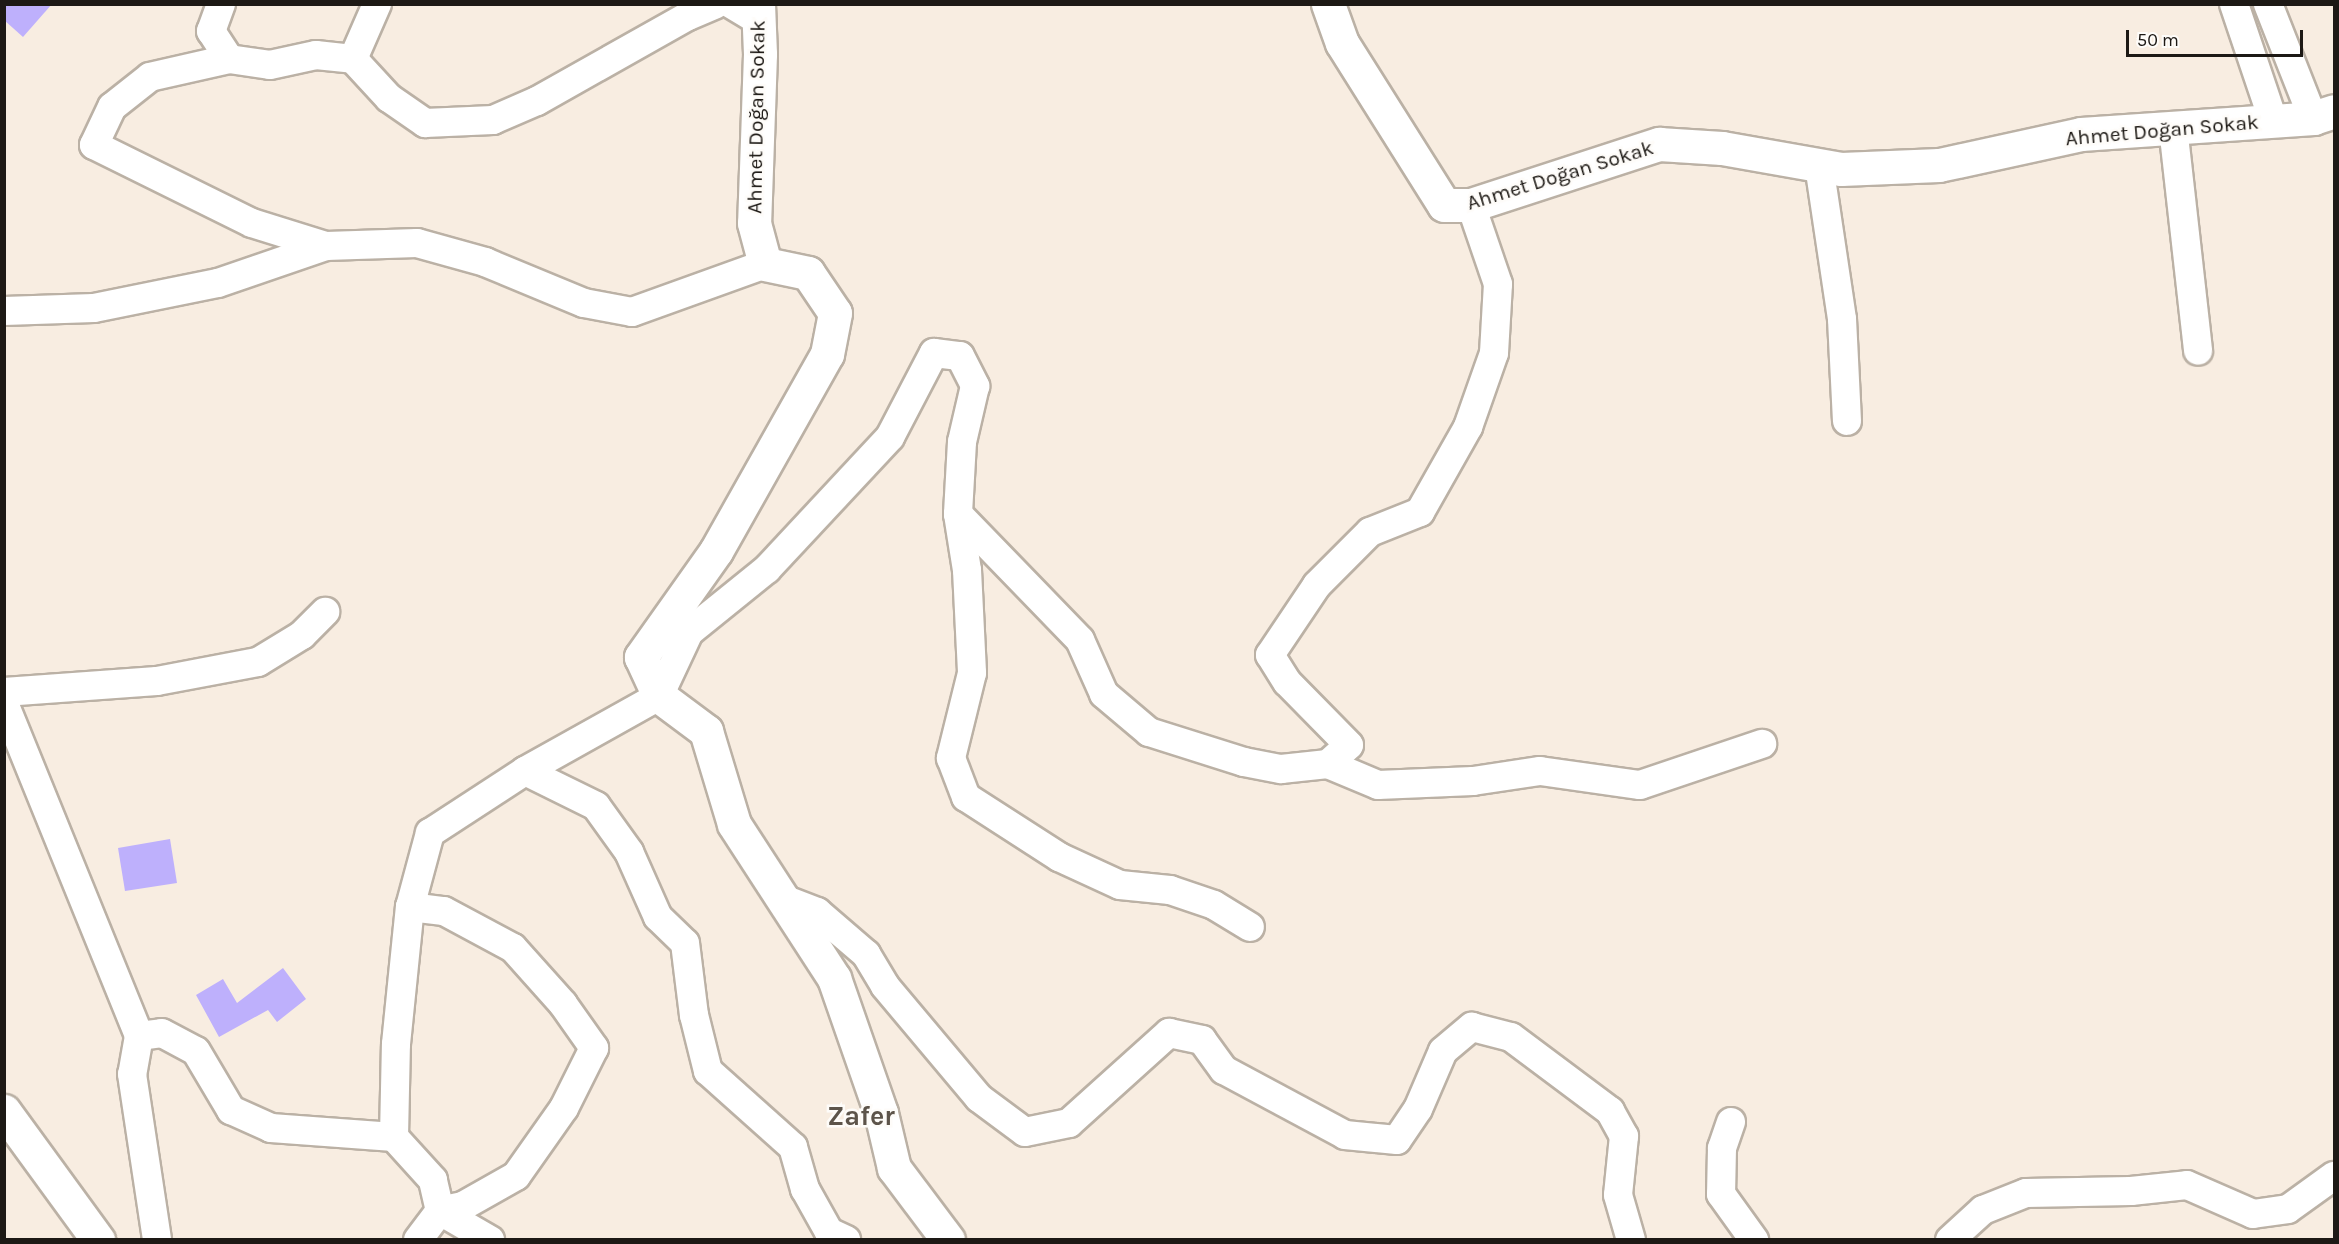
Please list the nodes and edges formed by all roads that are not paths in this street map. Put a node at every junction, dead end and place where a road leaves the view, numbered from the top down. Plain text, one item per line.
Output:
1 (221, 4) edge
2 (377, 4) edge
3 (716, 4) edge
4 (1328, 4) edge
5 (2234, 4) edge
6 (2268, 4) edge
7 (749, 10) edge
8 (353, 58) junction
9 (229, 59) junction
10 (2324, 115) edge
11 (2273, 120) junction
12 (2173, 127) junction
13 (1819, 165) junction
14 (1471, 205) junction
15 (326, 246) junction
16 (765, 264) junction
17 (4, 311) edge
18 (2198, 351) dead end
19 (1846, 421) dead end
20 (958, 514) junction
21 (325, 612) dead end
22 (4, 692) edge
23 (659, 696) junction
24 (4, 703) edge
25 (1762, 744) dead end
26 (1328, 764) junction
27 (525, 771) junction
28 (781, 898) junction
29 (410, 907) junction
30 (1250, 927) dead end
31 (140, 1036) junction
32 (4, 1111) edge
33 (1731, 1122) dead end
34 (394, 1137) junction
35 (2334, 1176) edge
36 (440, 1211) junction
37 (98, 1239) edge
38 (157, 1239) edge
39 (418, 1239) edge
40 (490, 1239) edge
41 (846, 1239) edge
42 (948, 1239) edge
43 (1631, 1239) edge
44 (1754, 1239) edge
45 (1950, 1239) edge

1 - 9 street
2 - 8 street
3 - 8 street
4 - 14 street, Ahmet Doğan Sokak
5 - 11 street
6 - 10 street
7 - 16 street, Ahmet Doğan Sokak
8 - 9 street
9 - 15 street
10 - 11 street, Ahmet Doğan Sokak
11 - 12 street, Ahmet Doğan Sokak
12 - 13 street, Ahmet Doğan Sokak
12 - 18 street
13 - 14 street, Ahmet Doğan Sokak
13 - 19 street
14 - 26 street
15 - 16 street
15 - 17 street
16 - 23 street
20 - 23 street
20 - 26 street
20 - 30 street
21 - 22 street
23 - 27 street
23 - 28 street
24 - 31 street
25 - 26 street
27 - 29 street
27 - 41 street
28 - 42 street
28 - 43 street
29 - 34 street
29 - 36 street
31 - 34 street
31 - 38 street
32 - 37 street
33 - 44 street
34 - 36 street
35 - 45 street
36 - 39 street
36 - 40 street

